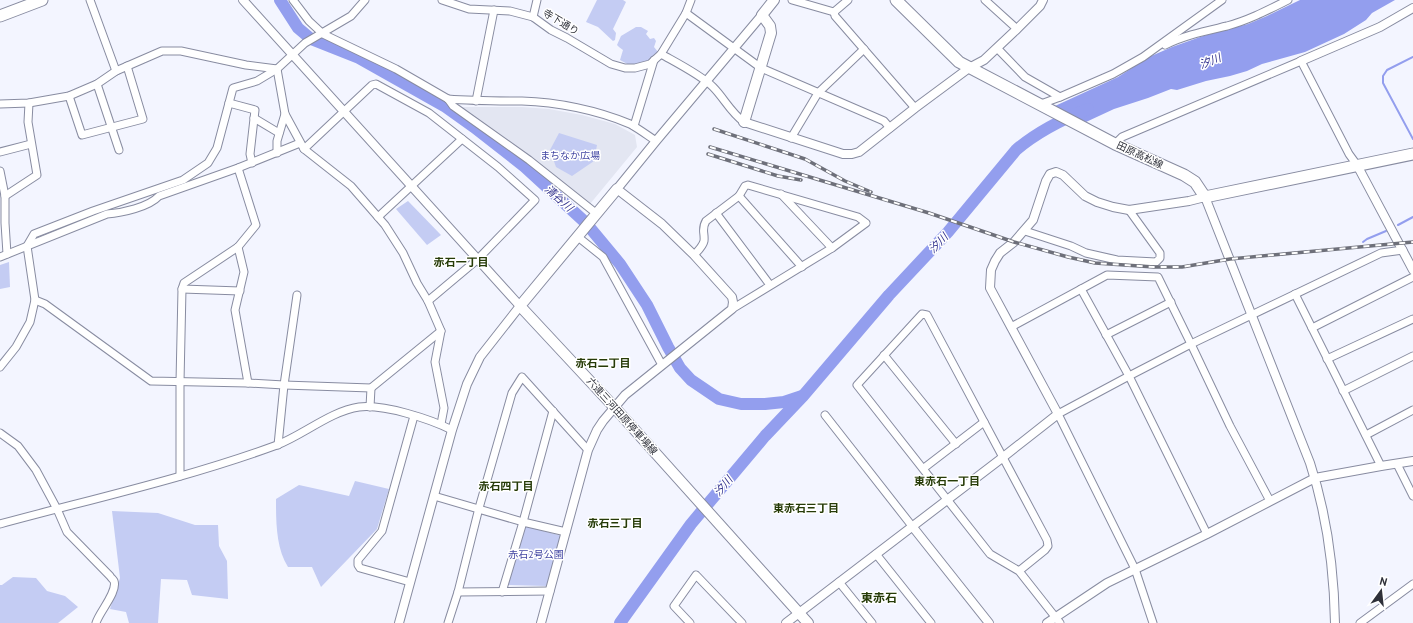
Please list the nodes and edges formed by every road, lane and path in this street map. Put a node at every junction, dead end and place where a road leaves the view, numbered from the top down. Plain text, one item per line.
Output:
1 (42, 0) edge
2 (90, 0) edge
3 (243, 0) edge
4 (293, 0) edge
5 (365, 0) edge
6 (442, 0) edge
7 (537, 0) edge
8 (691, 0) edge
9 (774, 0) edge
10 (792, 0) edge
11 (848, 0) edge
12 (896, 0) edge
13 (985, 0) edge
14 (1043, 0) edge
15 (1288, 0) edge
16 (1219, 1) edge
17 (1413, 8) edge
18 (494, 10) junction
19 (834, 12) junction
20 (686, 13) junction
21 (762, 15) junction
22 (0, 16) edge
23 (533, 17) junction
24 (1017, 29) junction
25 (322, 34) junction
26 (733, 48) junction
27 (997, 48) junction
28 (864, 49) junction
29 (292, 54) junction
30 (661, 54) junction
31 (1142, 57) junction
32 (654, 60) junction
33 (1302, 61) junction
34 (127, 66) junction
35 (761, 68) junction
36 (970, 68) junction
37 (277, 69) junction
38 (116, 71) junction
39 (706, 81) junction
40 (97, 84) junction
41 (818, 94) junction
42 (69, 96) junction
43 (1060, 97) junction
44 (448, 99) junction
45 (476, 102) junction
46 (229, 103) junction
47 (0, 104) edge
48 (29, 104) junction
49 (1043, 105) junction
50 (915, 108) junction
51 (344, 112) junction
52 (285, 114) junction
53 (254, 118) junction
54 (744, 122) junction
55 (112, 126) junction
56 (634, 126) junction
57 (890, 128) junction
58 (279, 133) junction
59 (791, 138) junction
60 (462, 139) junction
61 (656, 141) junction
62 (31, 144) junction
63 (1116, 144) junction
64 (302, 146) junction
65 (119, 150) dead end
66 (0, 152) edge
67 (277, 153) junction
68 (1413, 154) edge
69 (252, 163) junction
70 (1357, 166) junction
71 (238, 168) junction
72 (0, 171) edge
73 (411, 186) junction
74 (617, 189) junction
75 (781, 194) junction
76 (5, 196) junction
77 (739, 196) junction
78 (1205, 197) junction
79 (1129, 210) junction
80 (716, 213) junction
81 (596, 216) junction
82 (378, 217) junction
83 (2, 224) edge
84 (1024, 231) junction
85 (579, 235) junction
86 (27, 246) junction
87 (238, 247) junction
88 (832, 248) junction
89 (1403, 250) junction
90 (7, 254) junction
91 (694, 255) junction
92 (0, 257) edge
93 (478, 259) junction
94 (802, 267) junction
95 (1413, 270) edge
96 (1413, 277) edge
97 (770, 285) junction
98 (1081, 288) junction
99 (182, 290) junction
100 (240, 291) junction
101 (1295, 294) junction
102 (297, 295) dead end
103 (35, 300) junction
104 (428, 301) junction
105 (1170, 302) junction
106 (520, 306) junction
107 (732, 309) junction
108 (1251, 314) junction
109 (1413, 319) edge
110 (1011, 327) junction
111 (1312, 328) junction
112 (442, 331) junction
113 (1106, 335) junction
114 (1191, 344) junction
115 (884, 355) junction
116 (1413, 356) edge
117 (1327, 359) junction
118 (662, 365) junction
119 (0, 367) edge
120 (1129, 376) junction
121 (180, 382) junction
122 (248, 383) junction
123 (284, 385) junction
124 (371, 388) junction
125 (1343, 391) junction
126 (370, 407) junction
127 (615, 408) junction
128 (1413, 410) edge
129 (553, 411) junction
130 (1058, 414) junction
131 (825, 415) dead end
132 (414, 416) junction
133 (984, 422) junction
134 (441, 424) junction
135 (452, 430) junction
136 (0, 433) edge
137 (1366, 435) junction
138 (278, 444) junction
139 (956, 444) junction
140 (588, 450) junction
141 (1002, 458) junction
142 (1413, 461) edge
143 (1396, 464) junction
144 (1381, 466) junction
145 (924, 468) junction
146 (180, 476) junction
147 (1315, 478) junction
148 (434, 496) junction
149 (1413, 496) edge
150 (948, 499) junction
151 (1270, 501) junction
152 (480, 508) junction
153 (57, 509) junction
154 (523, 522) junction
155 (0, 524) edge
156 (912, 526) junction
157 (566, 532) junction
158 (1207, 534) junction
159 (876, 554) junction
160 (1135, 569) junction
161 (1019, 571) junction
162 (410, 582) junction
163 (839, 582) junction
164 (1413, 584) edge
165 (550, 591) junction
166 (458, 592) junction
167 (502, 592) junction
168 (799, 614) junction
169 (1058, 620) edge
170 (96, 623) edge
171 (399, 623) edge
172 (448, 623) edge
173 (541, 623) edge
174 (690, 623) edge
175 (742, 623) edge
176 (786, 623) edge
177 (808, 623) edge
178 (872, 623) edge
179 (931, 623) edge
180 (989, 623) edge
181 (1047, 623) edge
182 (1153, 623) edge
183 (1336, 623) edge
184 (1360, 623) edge

1 - 22 main road
2 - 38 street
3 - 29 street
4 - 25 street
5 - 25 street
6 - 18 street, 寺下通り
7 - 23 street
8 - 20 street, 寺下通り
9 - 21 main road
10 - 19 street
11 - 19 street
12 - 36 main road, 田原高松線
13 - 24 street
14 - 24 street
15 - 31 street
16 - 31 street
17 - 33 street
18 - 23 street, 寺下通り
18 - 45 street
19 - 28 street
20 - 26 street
20 - 30 street, 寺下通り
21 - 26 street
21 - 35 main road
23 - 32 street, 寺下通り
24 - 27 street
25 - 29 street
25 - 44 street
26 - 35 street
26 - 39 street
27 - 36 street
27 - 43 street
28 - 41 street
28 - 50 street
29 - 37 street
29 - 51 street
30 - 32 street, 寺下通り
30 - 39 street
31 - 43 street
32 - 56 street
33 - 63 street
33 - 70 street
34 - 37 street
34 - 38 street
34 - 55 street
35 - 41 street
35 - 54 main road
36 - 49 main road, 田原高松線
36 - 50 street
37 - 46 street
37 - 52 street
38 - 40 street
39 - 54 street
39 - 61 street
40 - 42 street
40 - 55 street
41 - 57 street
41 - 59 street
42 - 48 street
42 - 55 street
43 - 49 street
44 - 45 street
44 - 81 street
45 - 56 street
46 - 53 street
46 - 86 street
47 - 48 street
48 - 62 street
49 - 63 main road, 田原高松線
50 - 57 street
51 - 60 street
51 - 64 street
51 - 73 street
52 - 58 street
52 - 64 street
53 - 58 street
53 - 69 street
54 - 59 street
55 - 65 street
56 - 61 street
57 - 59 street
58 - 67 street
60 - 73 street
60 - 93 street
61 - 74 street
62 - 66 street
62 - 76 street
63 - 78 main road, 田原高松線
64 - 67 street
64 - 82 street
67 - 69 street
68 - 70 main road
69 - 71 street
70 - 78 main road
70 - 89 street
71 - 86 street
71 - 87 street
72 - 76 street
73 - 82 street
73 - 93 street
74 - 81 main road
74 - 91 street
75 - 77 street
75 - 88 street
75 - 88 street
76 - 83 street
77 - 80 street
77 - 94 street
78 - 79 street
78 - 108 street
79 - 84 street
79 - 84 street
80 - 91 street
80 - 97 street
81 - 85 main road
82 - 104 street
83 - 90 street
84 - 110 street
85 - 106 main road
85 - 118 street
86 - 90 street
86 - 103 street
87 - 99 street
87 - 100 street
88 - 94 street
89 - 95 street
89 - 101 street
90 - 92 street
91 - 107 street
93 - 104 street
93 - 106 street
94 - 97 street
96 - 111 street
97 - 107 street
98 - 105 street
98 - 110 street
98 - 113 street
99 - 100 street
99 - 121 street
100 - 122 street
101 - 108 street
101 - 111 street
102 - 123 street
103 - 119 street
103 - 121 street
104 - 112 street
105 - 113 street
105 - 114 street
106 - 127 main road, 六連三河田原停車場線
106 - 135 street
107 - 118 street
108 - 114 street
108 - 147 street
109 - 117 street
110 - 130 street
111 - 117 street
112 - 124 street
112 - 134 street
113 - 120 street
114 - 120 street
114 - 151 street
115 - 133 street
115 - 139 street
115 - 145 street
116 - 125 street
117 - 125 street
118 - 127 street
120 - 130 street
120 - 158 street
121 - 122 street
121 - 146 street
122 - 123 street
123 - 124 street
123 - 138 street
124 - 126 street
125 - 137 street
126 - 132 street
126 - 138 street
127 - 140 street
127 - 168 main road, 六連三河田原停車場線
128 - 137 street
129 - 140 street
129 - 152 street
129 - 154 street
130 - 141 street
130 - 160 street
131 - 156 street
132 - 134 street
132 - 162 street
133 - 139 street
133 - 141 street
134 - 135 street
135 - 148 street
136 - 153 street
137 - 144 street
138 - 146 street
139 - 145 street
140 - 157 street
141 - 150 street
141 - 161 street
142 - 143 street
143 - 144 street
143 - 149 street
144 - 147 street
145 - 150 street
146 - 153 street
147 - 151 street
147 - 183 street
148 - 152 street
148 - 162 street
150 - 156 street
150 - 161 street
151 - 158 street
152 - 154 street
152 - 166 street
153 - 155 street
153 - 170 street
154 - 157 street
154 - 167 street
156 - 159 street
156 - 180 street
157 - 165 street
158 - 160 street
159 - 163 street
159 - 179 street
160 - 169 street
160 - 182 street
161 - 169 street
162 - 171 street
163 - 168 street
163 - 178 street
164 - 184 street
165 - 167 street
165 - 173 street
166 - 167 street
166 - 172 street
168 - 176 street
168 - 177 main road, 六連三河田原停車場線
169 - 181 street
174 - 175 street

